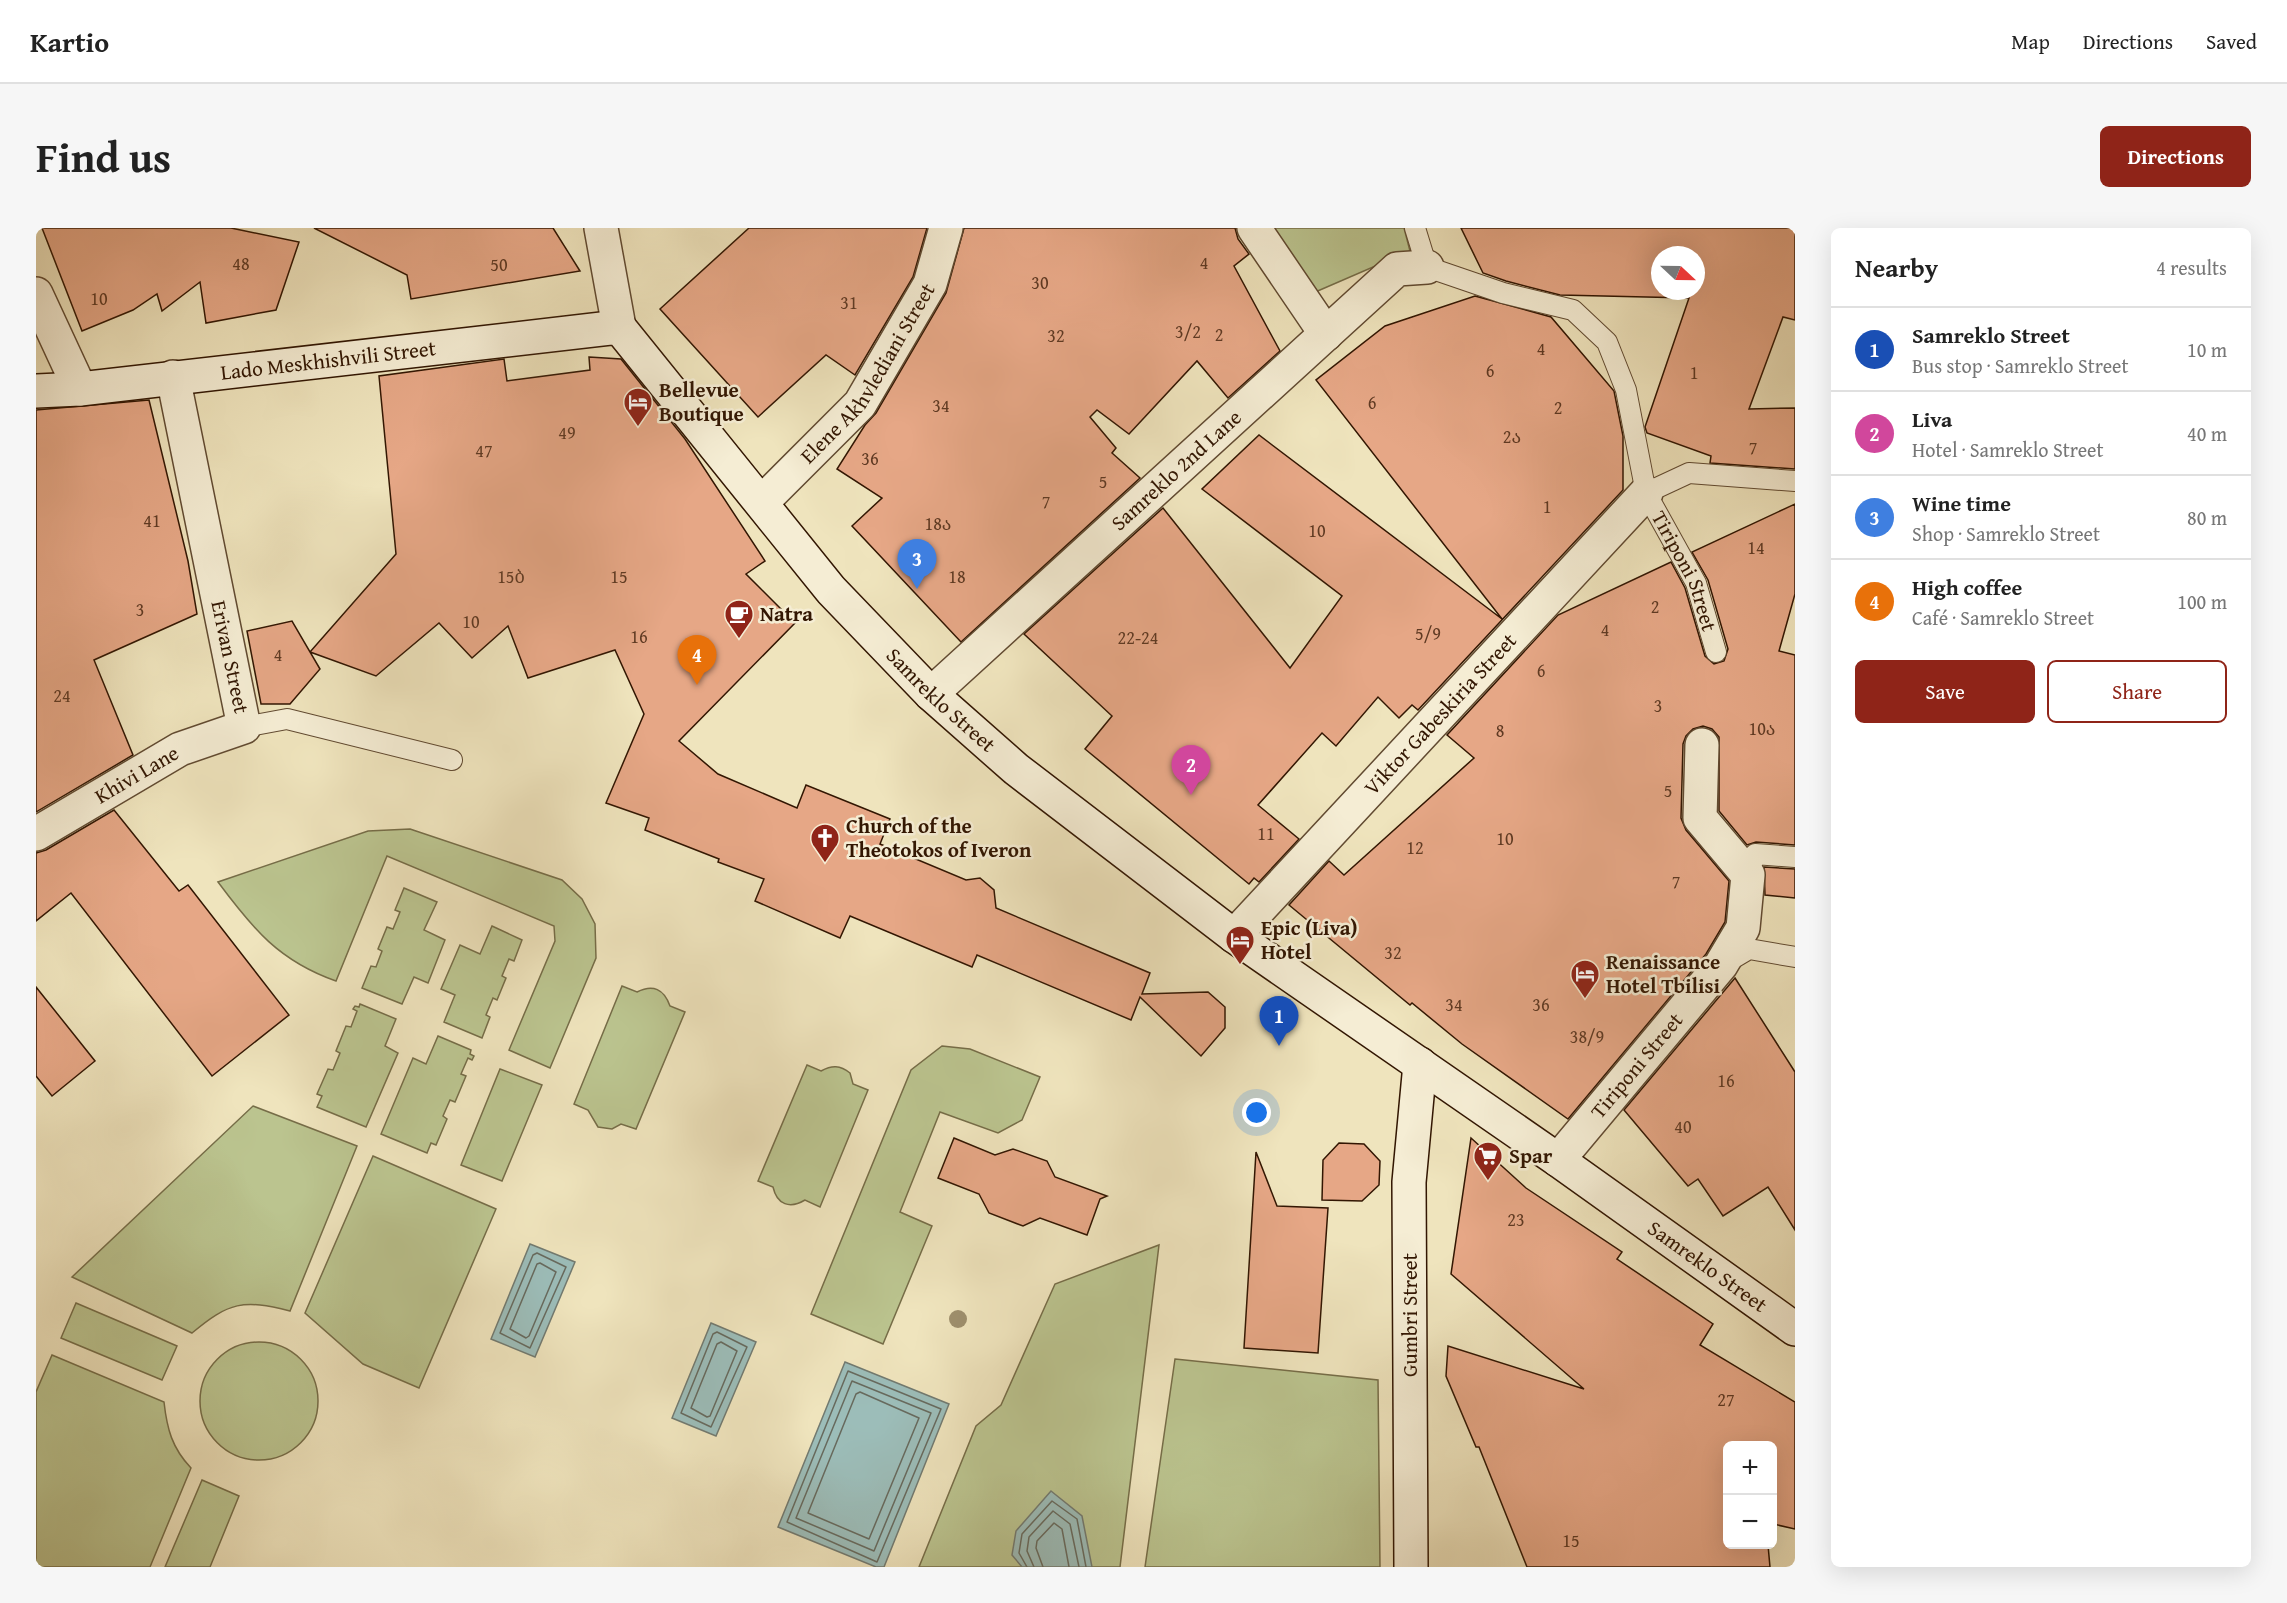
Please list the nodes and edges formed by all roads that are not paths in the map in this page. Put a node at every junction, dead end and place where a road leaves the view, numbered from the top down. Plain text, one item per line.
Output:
1 (601, 228) edge
2 (946, 228) edge
3 (1254, 228) edge
4 (1415, 228) edge
5 (1428, 267) junction
6 (36, 294) edge
7 (620, 327) junction
8 (1326, 334) junction
9 (173, 377) junction
10 (80, 390) junction
11 (36, 391) edge
12 (1795, 481) edge
13 (1646, 493) junction
14 (762, 502) junction
15 (1716, 652) dead end
16 (931, 694) junction
17 (244, 727) junction
18 (1702, 745) dead end
19 (452, 760) dead end
20 (36, 834) edge
21 (1795, 857) edge
22 (1748, 875) junction
23 (1234, 936) junction
24 (1795, 957) edge
25 (1721, 965) junction
26 (1420, 1064) junction
27 (1558, 1160) junction
28 (1795, 1329) edge
29 (1411, 1567) edge

1 - 7 street, Samreklo Street
2 - 14 street, Elene Akhvlediani Street
3 - 8 street
4 - 5 lane
5 - 8 street, Samreklo 2nd Lane
5 - 13 lane, Tiriponi Street
6 - 10 street
7 - 9 street, Lado Meskhishvili Street
7 - 14 street, Samreklo Street
8 - 16 street, Samreklo 2nd Lane
9 - 10 street, Lado Meskhishvili Street
9 - 17 street, Erivan Street
10 - 11 street, Lado Meskhishvili Street
12 - 13 lane
13 - 15 lane, Tiriponi Street
13 - 23 street, Viktor Gabeskiria Street
14 - 16 street, Samreklo Street
16 - 23 street, Samreklo Street
17 - 19 lane, Erivan Street
17 - 20 street, Khivi Lane
18 - 22 street
21 - 22 lane
22 - 25 street, Tiriponi Street
23 - 26 street, Samreklo Street
24 - 25 lane
25 - 27 street, Tiriponi Street
26 - 27 street, Samreklo Street
26 - 29 street, Gumbri Street
27 - 28 street, Samreklo Street

